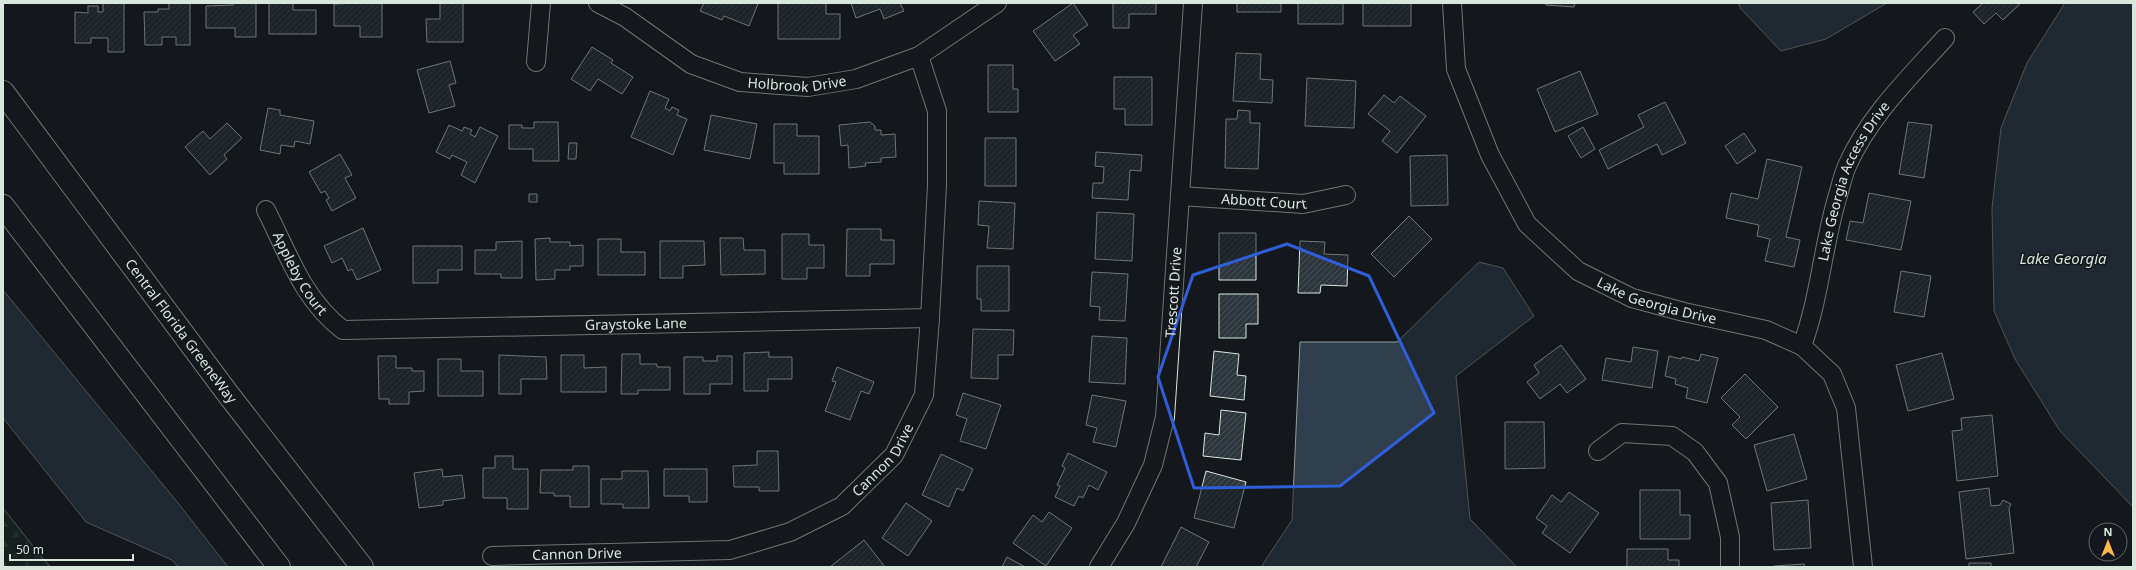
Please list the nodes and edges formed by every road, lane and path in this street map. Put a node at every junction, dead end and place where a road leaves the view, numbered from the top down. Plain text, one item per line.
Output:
1 (541, 3) edge
2 (598, 3) edge
3 (997, 3) edge
4 (1193, 3) edge
5 (1452, 3) edge
6 (1945, 38) dead end
7 (918, 56) junction
8 (536, 62) dead end
9 (3, 92) edge
10 (1346, 195) dead end
11 (1180, 196) junction
12 (3, 206) edge
13 (266, 210) dead end
14 (930, 318) junction
15 (343, 330) joint
16 (1802, 346) junction
17 (1598, 451) dead end
18 (492, 556) dead end
19 (543, 561) edge
20 (279, 567) edge
21 (362, 567) edge
22 (1099, 567) edge
23 (1730, 567) edge
24 (1863, 567) edge

1 - 8 street
2 - 7 street, Holbrook Drive
3 - 7 street, Holbrook Drive
4 - 11 street, Trescott Drive
5 - 16 street, Lake Georgia Drive
6 - 16 street, Lake Georgia Access Drive
7 - 14 street, Cannon Drive
9 - 21 highway, Central Florida GreeneWay
10 - 11 street, Abbott Court
11 - 22 street, Trescott Drive
12 - 20 highway
13 - 15 street, Appleby Court
14 - 15 street, Graystoke Lane
14 - 19 street, Cannon Drive
16 - 24 street, Lake Georgia Drive
17 - 23 street
18 - 19 street, Cannon Drive

